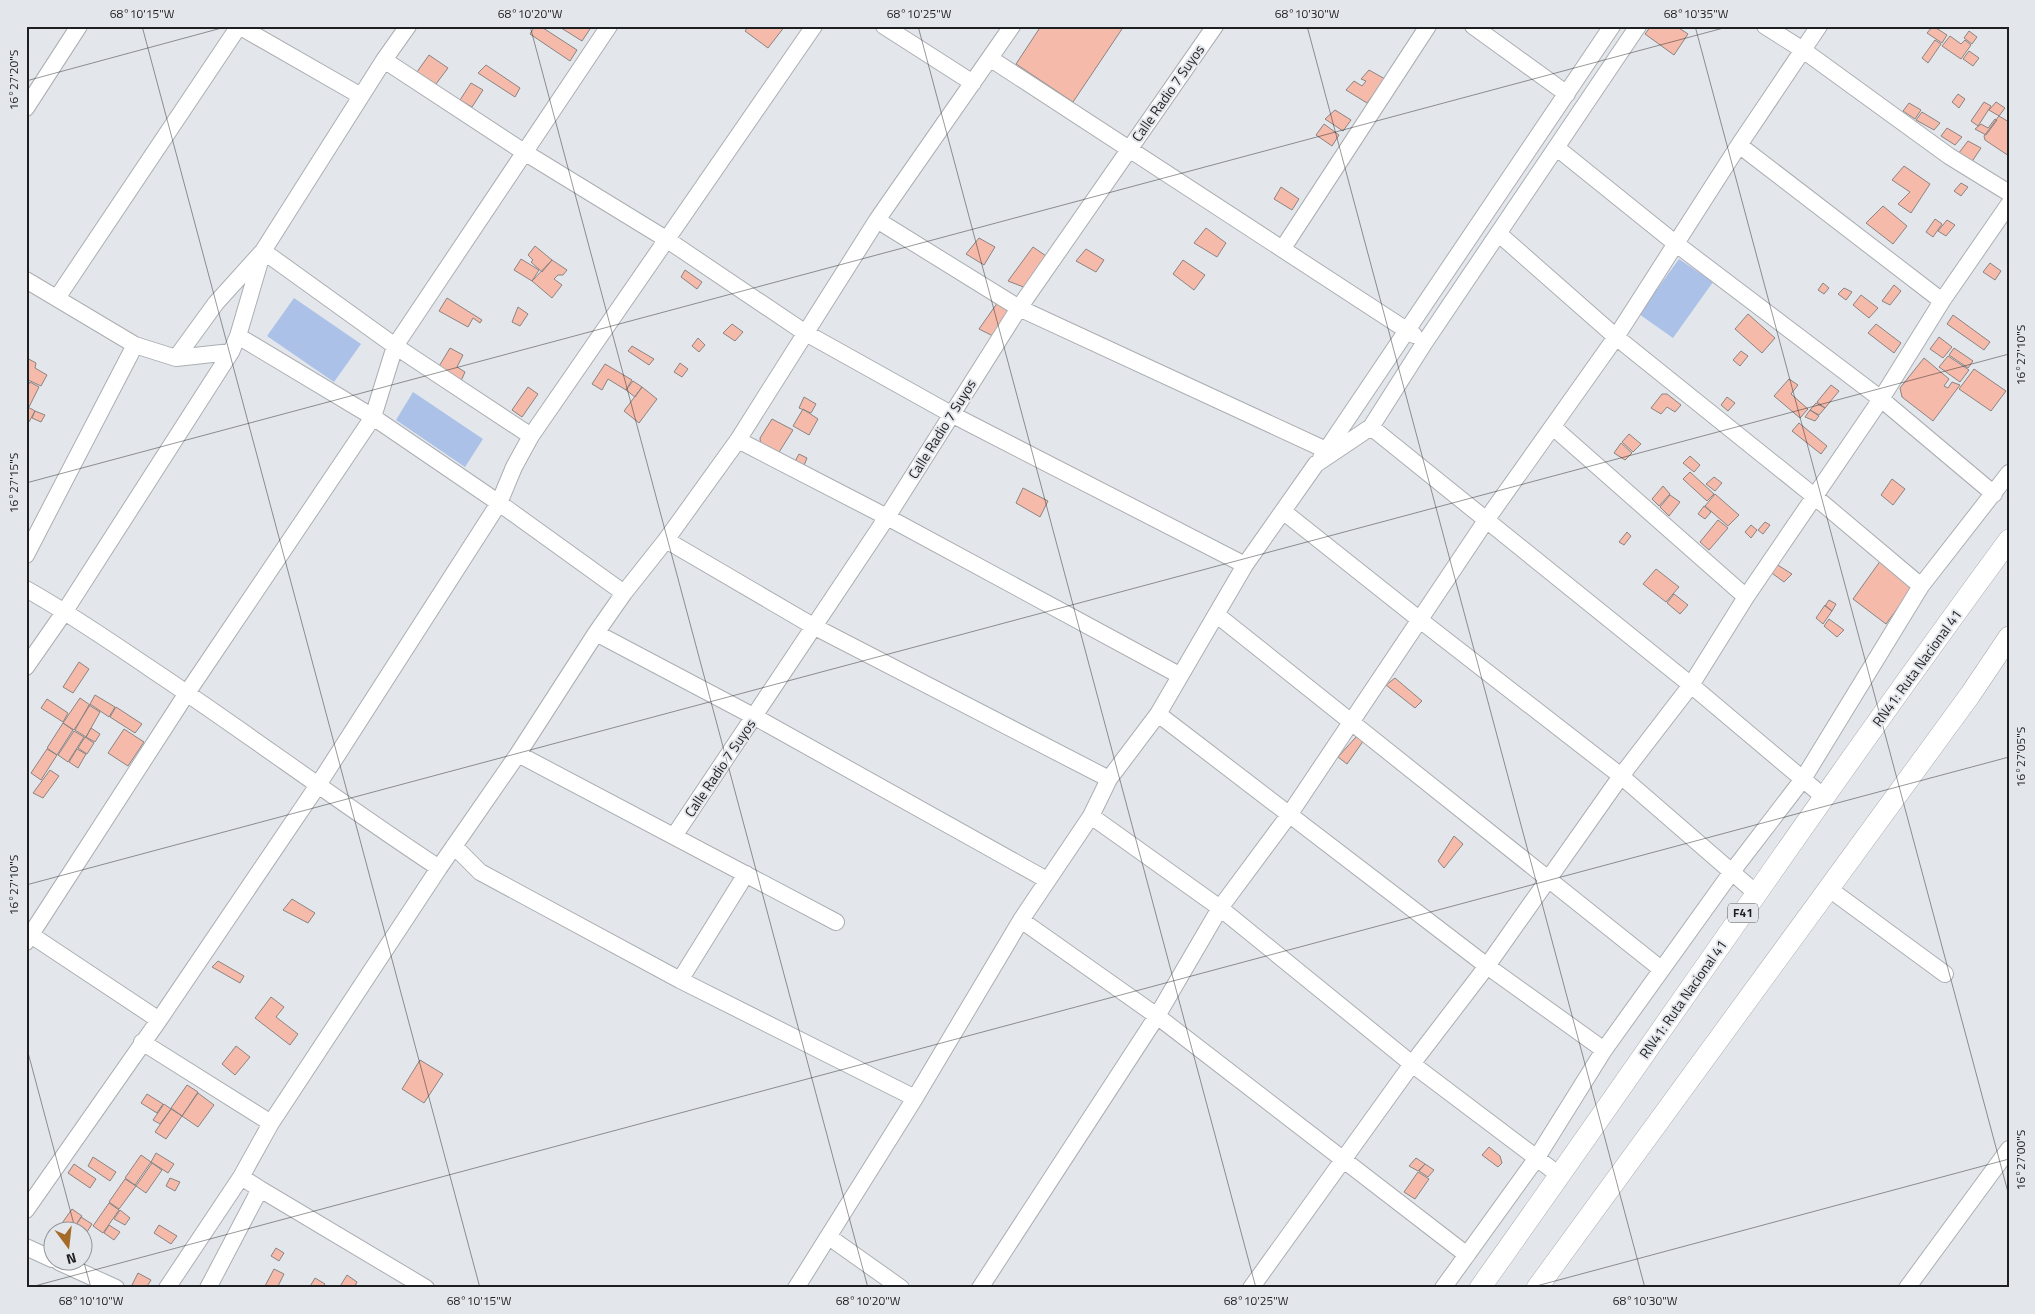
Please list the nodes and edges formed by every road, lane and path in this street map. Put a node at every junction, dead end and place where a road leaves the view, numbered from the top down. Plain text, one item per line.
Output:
1 (79, 26) edge
2 (239, 26) edge
3 (408, 26) edge
4 (609, 26) edge
5 (814, 26) edge
6 (884, 26) edge
7 (1012, 26) edge
8 (1215, 26) edge
9 (1428, 26) edge
10 (1473, 26) edge
11 (1612, 26) edge
12 (1638, 26) edge
13 (1765, 26) edge
14 (1819, 26) edge
15 (1802, 50) junction
16 (991, 59) junction
17 (384, 60) junction
18 (1583, 69) junction
19 (1601, 81) junction
20 (973, 83) junction
21 (1567, 94) junction
22 (361, 96) junction
23 (26, 108) edge
24 (1739, 145) junction
25 (1558, 148) junction
26 (1129, 149) junction
27 (524, 152) junction
28 (2009, 193) edge
29 (2009, 204) edge
30 (876, 220) junction
31 (1499, 234) junction
32 (666, 239) junction
33 (1675, 243) junction
34 (1283, 248) junction
35 (263, 251) junction
36 (26, 280) edge
37 (57, 298) junction
38 (1942, 301) junction
39 (1019, 308) junction
40 (1406, 330) junction
41 (804, 332) junction
42 (238, 336) junction
43 (1616, 337) junction
44 (1425, 342) junction
45 (136, 345) junction
46 (395, 346) junction
47 (231, 352) junction
48 (176, 358) junction
49 (1882, 399) junction
50 (951, 414) junction
51 (373, 417) junction
52 (1371, 427) junction
53 (1552, 427) junction
54 (531, 436) junction
55 (738, 440) junction
56 (1326, 450) junction
57 (1316, 464) junction
58 (2009, 473) edge
59 (1994, 494) junction
60 (1814, 496) junction
61 (499, 503) junction
62 (1284, 512) junction
63 (887, 517) junction
64 (1487, 519) junction
65 (666, 540) junction
66 (2009, 540) edge
67 (26, 555) edge
68 (1245, 565) junction
69 (1922, 586) junction
70 (26, 589) edge
71 (624, 593) junction
72 (1746, 596) junction
73 (65, 611) junction
74 (1217, 615) junction
75 (1420, 620) junction
76 (813, 626) junction
77 (596, 633) junction
78 (2009, 637) edge
79 (26, 667) edge
80 (1179, 675) junction
81 (1690, 685) junction
82 (187, 693) junction
83 (1158, 714) junction
84 (755, 717) junction
85 (1351, 722) junction
86 (518, 754) junction
87 (1621, 776) junction
88 (1109, 779) junction
89 (1803, 779) junction
90 (318, 785) junction
91 (1824, 797) junction
92 (1289, 814) junction
93 (1090, 816) junction
94 (674, 836) junction
95 (454, 846) junction
96 (439, 868) junction
97 (1731, 873) junction
98 (746, 874) junction
99 (1548, 879) junction
100 (1047, 880) junction
101 (1828, 888) junction
102 (1756, 893) junction
103 (1220, 908) junction
104 (1021, 920) junction
105 (836, 922) dead end
106 (29, 939) edge
107 (1487, 966) junction
108 (1662, 969) junction
109 (1945, 974) dead end
110 (680, 980) junction
111 (1157, 1016) junction
112 (159, 1020) junction
113 (142, 1042) junction
114 (1604, 1050) junction
115 (1412, 1064) junction
116 (915, 1098) junction
117 (270, 1123) junction
118 (2009, 1149) edge
119 (1536, 1159) junction
120 (1342, 1160) junction
121 (1559, 1175) junction
122 (241, 1177) junction
123 (260, 1189) junction
124 (26, 1210) edge
125 (829, 1237) junction
126 (26, 1247) edge
127 (42, 1254) edge
128 (1467, 1254) junction
129 (81, 1272) edge
130 (116, 1288) edge
131 (167, 1288) edge
132 (208, 1288) edge
133 (426, 1288) edge
134 (796, 1288) edge
135 (901, 1288) edge
136 (980, 1288) edge
137 (1251, 1288) edge
138 (1443, 1288) edge
139 (1480, 1288) edge
140 (1537, 1288) edge
141 (1907, 1288) edge

1 - 23 street
2 - 22 street
2 - 37 street
3 - 17 street
4 - 27 street
5 - 32 street
6 - 20 street
7 - 16 street
8 - 26 street, Calle Radio 7 Suyos
9 - 34 street
10 - 21 street
11 - 18 street
12 - 19 street
13 - 15 street
14 - 15 street
15 - 24 street
15 - 28 street
16 - 20 street
16 - 26 street
17 - 22 street
17 - 27 street
18 - 19 street
18 - 21 street
19 - 25 street
20 - 30 street
21 - 40 street
22 - 35 street
24 - 33 street
24 - 38 street
25 - 31 street
25 - 33 street
26 - 34 street
26 - 39 street, Calle Radio 7 Suyos
27 - 32 street
27 - 46 street
29 - 38 street
30 - 39 street
30 - 41 street
31 - 43 street
31 - 44 street
32 - 41 street
32 - 54 street
33 - 43 street
33 - 49 street
34 - 40 street
35 - 42 street
35 - 46 street
35 - 48 street
36 - 37 street
37 - 45 street
38 - 49 street
39 - 50 street, Calle Radio 7 Suyos
39 - 56 street
40 - 44 street
40 - 56 street
41 - 50 street
41 - 55 street
42 - 47 street
42 - 51 street
43 - 53 street
43 - 60 street
44 - 52 street
45 - 48 street
45 - 67 street
46 - 51 street
46 - 54 street
47 - 48 street
47 - 73 street
49 - 59 street
49 - 60 street
50 - 63 street, Calle Radio 7 Suyos
50 - 68 street
51 - 61 street
51 - 82 street
52 - 57 street
52 - 64 street
53 - 64 street
53 - 72 street
54 - 61 street
55 - 63 street
55 - 65 street
56 - 57 street
57 - 62 street
58 - 59 street
59 - 69 street
60 - 69 street
60 - 72 street
61 - 71 street
61 - 90 street
62 - 68 street
62 - 75 street
63 - 76 street, Calle Radio 7 Suyos
63 - 80 street
64 - 75 street
64 - 81 street
65 - 71 street
65 - 76 street
66 - 91 main road, RN41: Ruta Nacional 41 / F41
68 - 74 street
69 - 89 street
70 - 73 street
71 - 77 street
72 - 81 street
73 - 79 street
73 - 82 street
74 - 80 street
74 - 85 street
75 - 85 street
75 - 87 street
76 - 84 street, Calle Radio 7 Suyos
76 - 88 street
77 - 84 street
77 - 86 street
78 - 101 main road
80 - 83 street
81 - 87 street
81 - 89 street
82 - 90 street
82 - 106 street
83 - 88 street
83 - 92 street
84 - 94 street, Calle Radio 7 Suyos
84 - 100 street
85 - 92 street
85 - 99 street
86 - 94 street
86 - 95 street
87 - 97 street
87 - 99 street
88 - 93 street
89 - 91 street
89 - 97 street
90 - 96 street
90 - 112 street
91 - 102 main road, RN41: Ruta Nacional 41 / F41
92 - 103 street
92 - 107 street
93 - 100 street
93 - 103 street
94 - 98 street
95 - 96 street
95 - 110 street
96 - 117 street
97 - 102 street
97 - 108 street
98 - 105 street
98 - 110 street
99 - 107 street
99 - 108 street
100 - 104 street
101 - 109 street
101 - 140 main road
102 - 121 main road, RN41: Ruta Nacional 41 / F41
103 - 111 street
103 - 115 street
104 - 111 street
104 - 116 street
106 - 112 street
107 - 114 street
107 - 115 street
108 - 114 street
110 - 116 street
111 - 120 street
111 - 136 street
112 - 113 street
113 - 117 street
113 - 124 street
114 - 119 street
115 - 119 street
115 - 120 street
116 - 125 street
117 - 122 street
118 - 141 street
119 - 121 street
119 - 128 street
120 - 128 street
120 - 137 street
121 - 139 main road, RN41: Ruta Nacional 41 / F41
122 - 123 street
122 - 131 street
123 - 132 street
123 - 133 street
125 - 134 street
125 - 135 street
126 - 127 street
128 - 138 street
129 - 130 street

